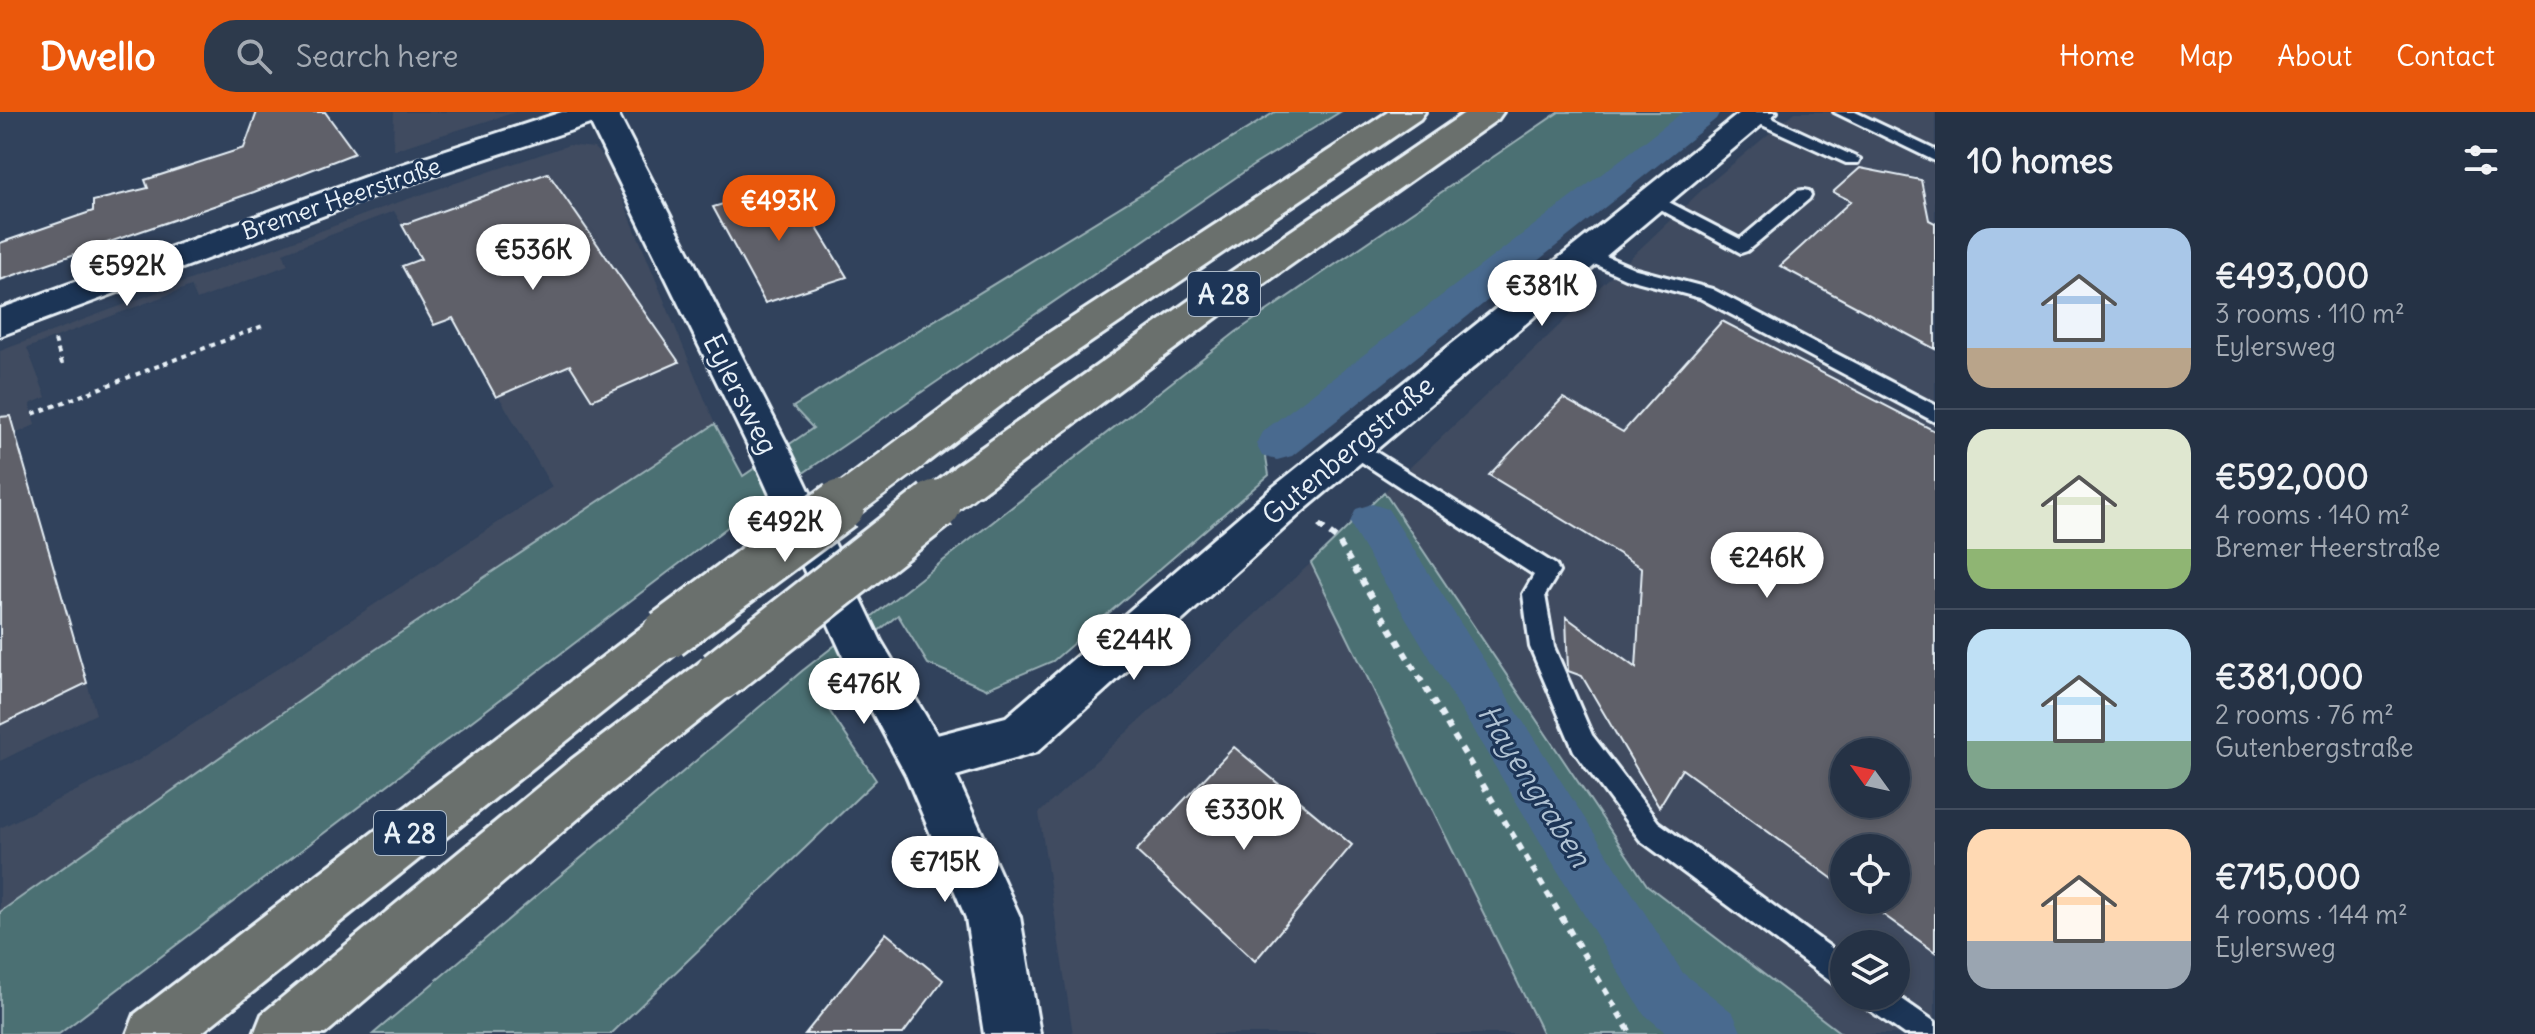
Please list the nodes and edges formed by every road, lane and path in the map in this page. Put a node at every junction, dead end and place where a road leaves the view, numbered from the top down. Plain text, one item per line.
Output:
1 (594, 112) edge
2 (601, 112) edge
3 (1409, 112) edge
4 (1487, 112) edge
5 (1842, 112) edge
6 (1758, 114) edge
7 (1935, 156) edge
8 (1852, 159) dead end
9 (1803, 195) dead end
10 (1651, 200) junction
11 (1585, 253) junction
12 (0, 323) edge
13 (265, 325) dead end
14 (55, 338) dead end
15 (63, 367) dead end
16 (33, 414) dead end
17 (1935, 414) edge
18 (1352, 445) junction
19 (1287, 500) junction
20 (925, 761) junction
21 (1830, 964) edge
22 (1894, 1010) edge
23 (155, 1034) edge
24 (282, 1034) edge
25 (1012, 1034) edge
26 (1631, 1034) edge
27 (1928, 1034) edge

1 - 12 street, Bremer Heerstraße
2 - 20 street, Eylersweg
3 - 23 highway, A 28, bridge
4 - 24 highway, A 28, bridge
5 - 7 lane
6 - 8 lane
6 - 10 street, Gutenbergstraße
9 - 10 lane
10 - 11 street, Gutenbergstraße
11 - 17 lane
11 - 18 street, Gutenbergstraße
13 - 16 path
14 - 15 path
18 - 19 street, Gutenbergstraße
18 - 21 lane
19 - 20 street, Gutenbergstraße
19 - 26 path
20 - 25 street, Eylersweg
22 - 27 lane

